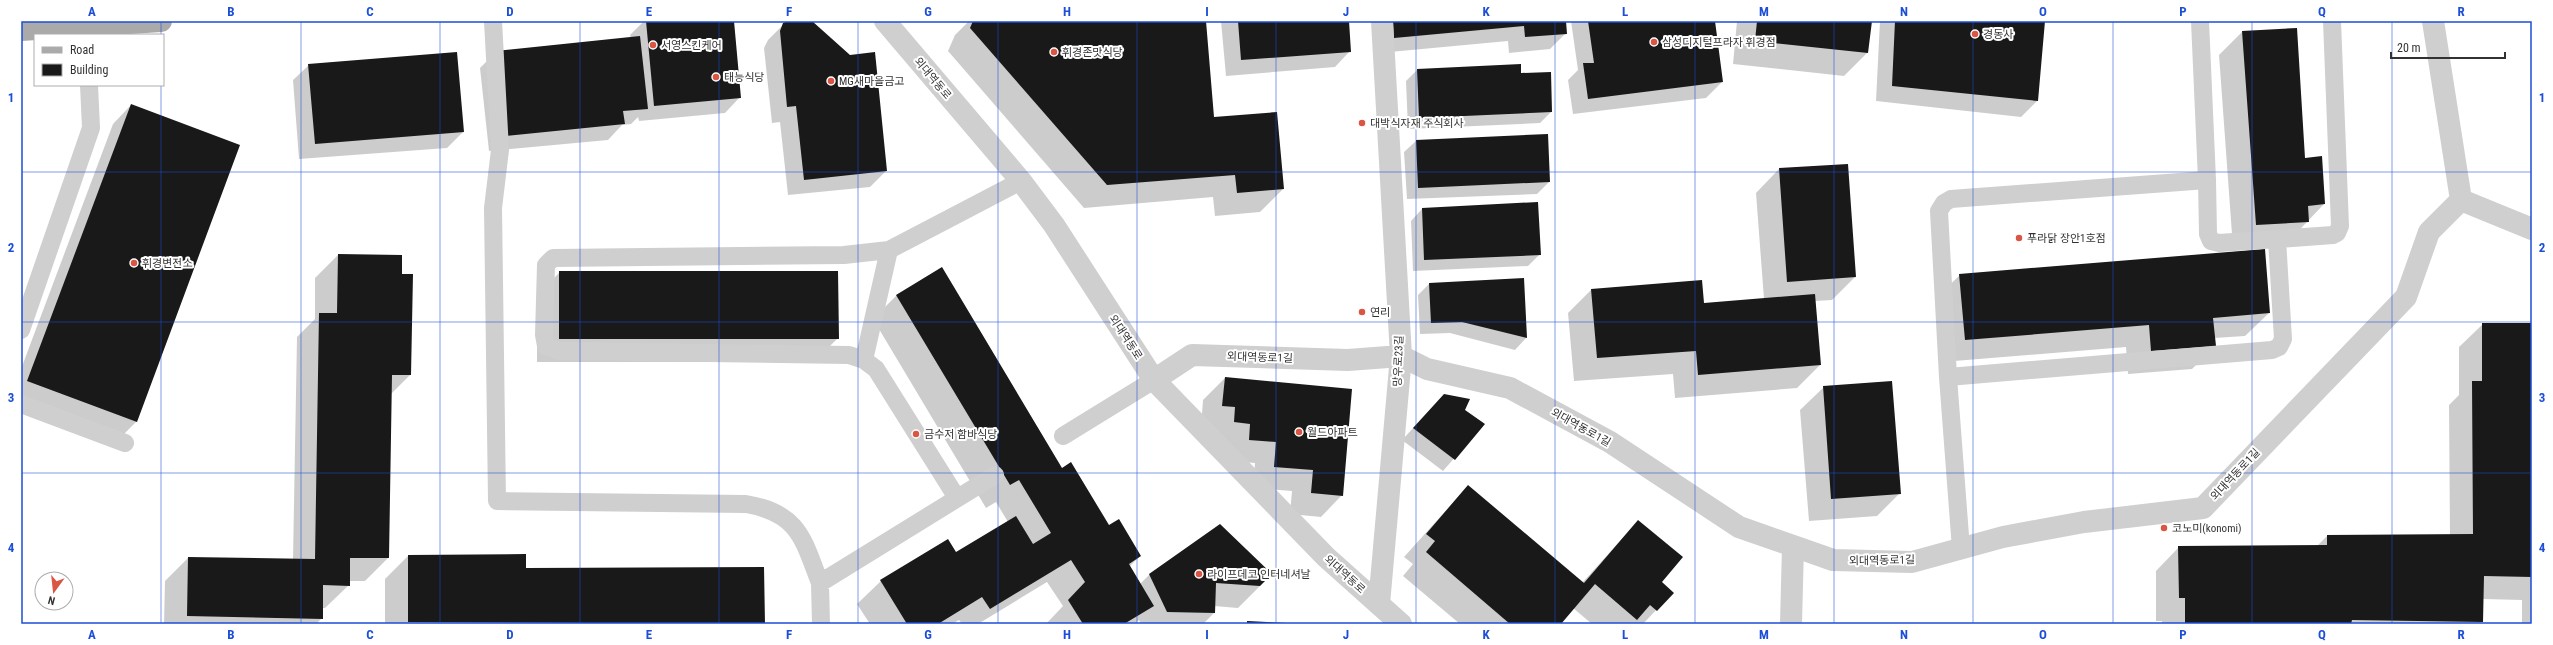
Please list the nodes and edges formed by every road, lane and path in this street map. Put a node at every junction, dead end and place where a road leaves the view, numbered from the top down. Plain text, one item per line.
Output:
1 (161, 21) edge
2 (493, 21) edge
3 (885, 21) edge
4 (1382, 21) edge
5 (2200, 21) edge
6 (2332, 21) edge
7 (2434, 21) edge
8 (21, 30) edge
9 (83, 30) edge
10 (89, 86) edge
11 (2207, 180) junction
12 (1021, 181) junction
13 (2461, 200) junction
14 (2532, 229) edge
15 (2278, 239) junction
16 (888, 250) junction
17 (21, 330) edge
18 (1401, 356) junction
19 (864, 360) junction
20 (1948, 377) junction
21 (1154, 380) junction
22 (21, 404) edge
23 (1063, 436) dead end
24 (125, 444) dead end
25 (995, 475) dead end
26 (957, 498) junction
27 (1793, 546) junction
28 (1962, 549) junction
29 (820, 583) junction
30 (1379, 604) junction
31 (821, 624) edge
32 (1401, 624) edge
33 (1791, 624) edge

1 - 9 main road
2 - 29 lane
3 - 12 street, 외대역동로
4 - 18 street, 망우로23길
5 - 11 lane
6 - 15 lane
7 - 13 street
8 - 9 main road
10 - 17 lane
11 - 15 lane
11 - 20 lane
12 - 16 lane
12 - 21 street, 외대역동로
13 - 14 street
13 - 28 street, 외대역동로1길
15 - 20 lane
16 - 19 lane
16 - 19 lane
18 - 21 street, 외대역동로1길
18 - 27 street, 외대역동로1길
18 - 30 street, 망우로23길
19 - 26 lane
20 - 28 lane
21 - 23 lane
21 - 30 street, 외대역동로
22 - 24 lane
25 - 26 lane
26 - 29 lane
27 - 28 street, 외대역동로1길
27 - 33 street
29 - 31 lane
30 - 32 street, 외대역동로

